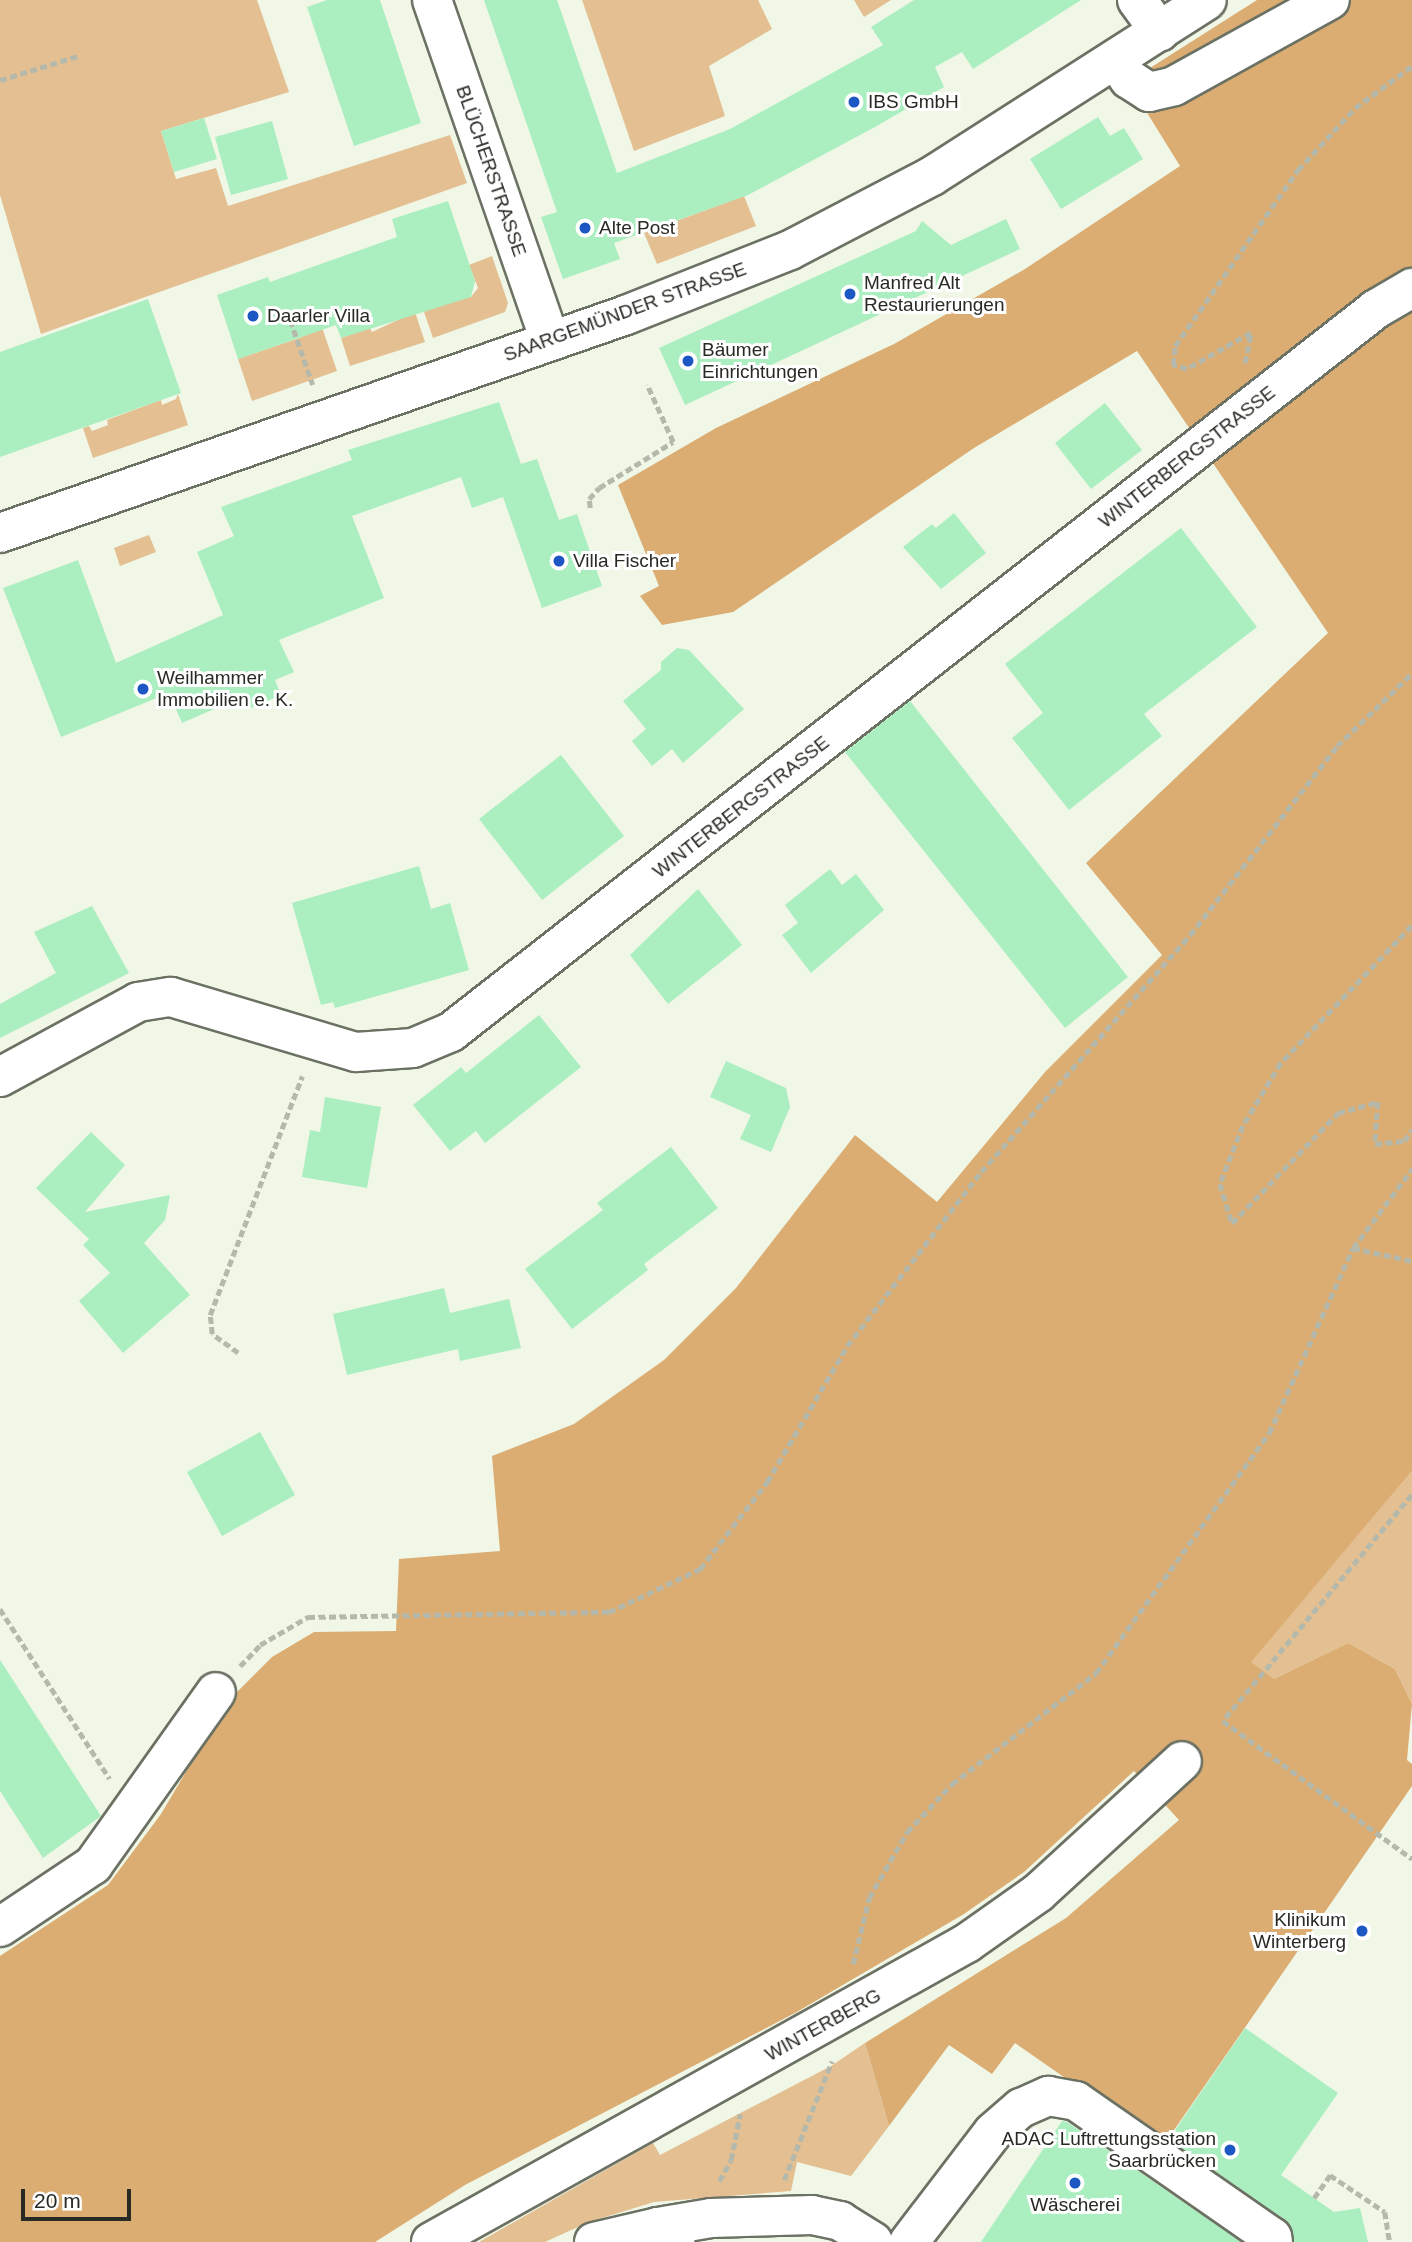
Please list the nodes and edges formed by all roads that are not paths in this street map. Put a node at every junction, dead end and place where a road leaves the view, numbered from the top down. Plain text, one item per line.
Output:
1 (432, 0) edge
2 (1137, 0) edge
3 (1207, 0) edge
4 (1330, 0) edge
5 (1160, 32) junction
6 (1116, 60) junction
7 (1412, 288) edge
8 (550, 341) junction
9 (0, 533) edge
10 (0, 1077) edge
11 (216, 1692) road end
12 (1182, 1761) dead end
13 (0, 1927) edge
14 (666, 2235) edge
15 (431, 2242) edge
16 (594, 2242) edge
17 (873, 2242) edge
18 (909, 2242) edge
19 (1273, 2242) edge

1 - 8 street, BLÜCHERSTRASSE
2 - 5 street
3 - 5 street, SAARGEMÜNDER STRASSE
4 - 6 street
5 - 6 street, SAARGEMÜNDER STRASSE
6 - 8 street, SAARGEMÜNDER STRASSE
7 - 10 street, WINTERBERGSTRASSE
8 - 9 street, SAARGEMÜNDER STRASSE
11 - 13 street
12 - 15 street, WINTERBERG
14 - 16 street
14 - 17 street
18 - 19 street

